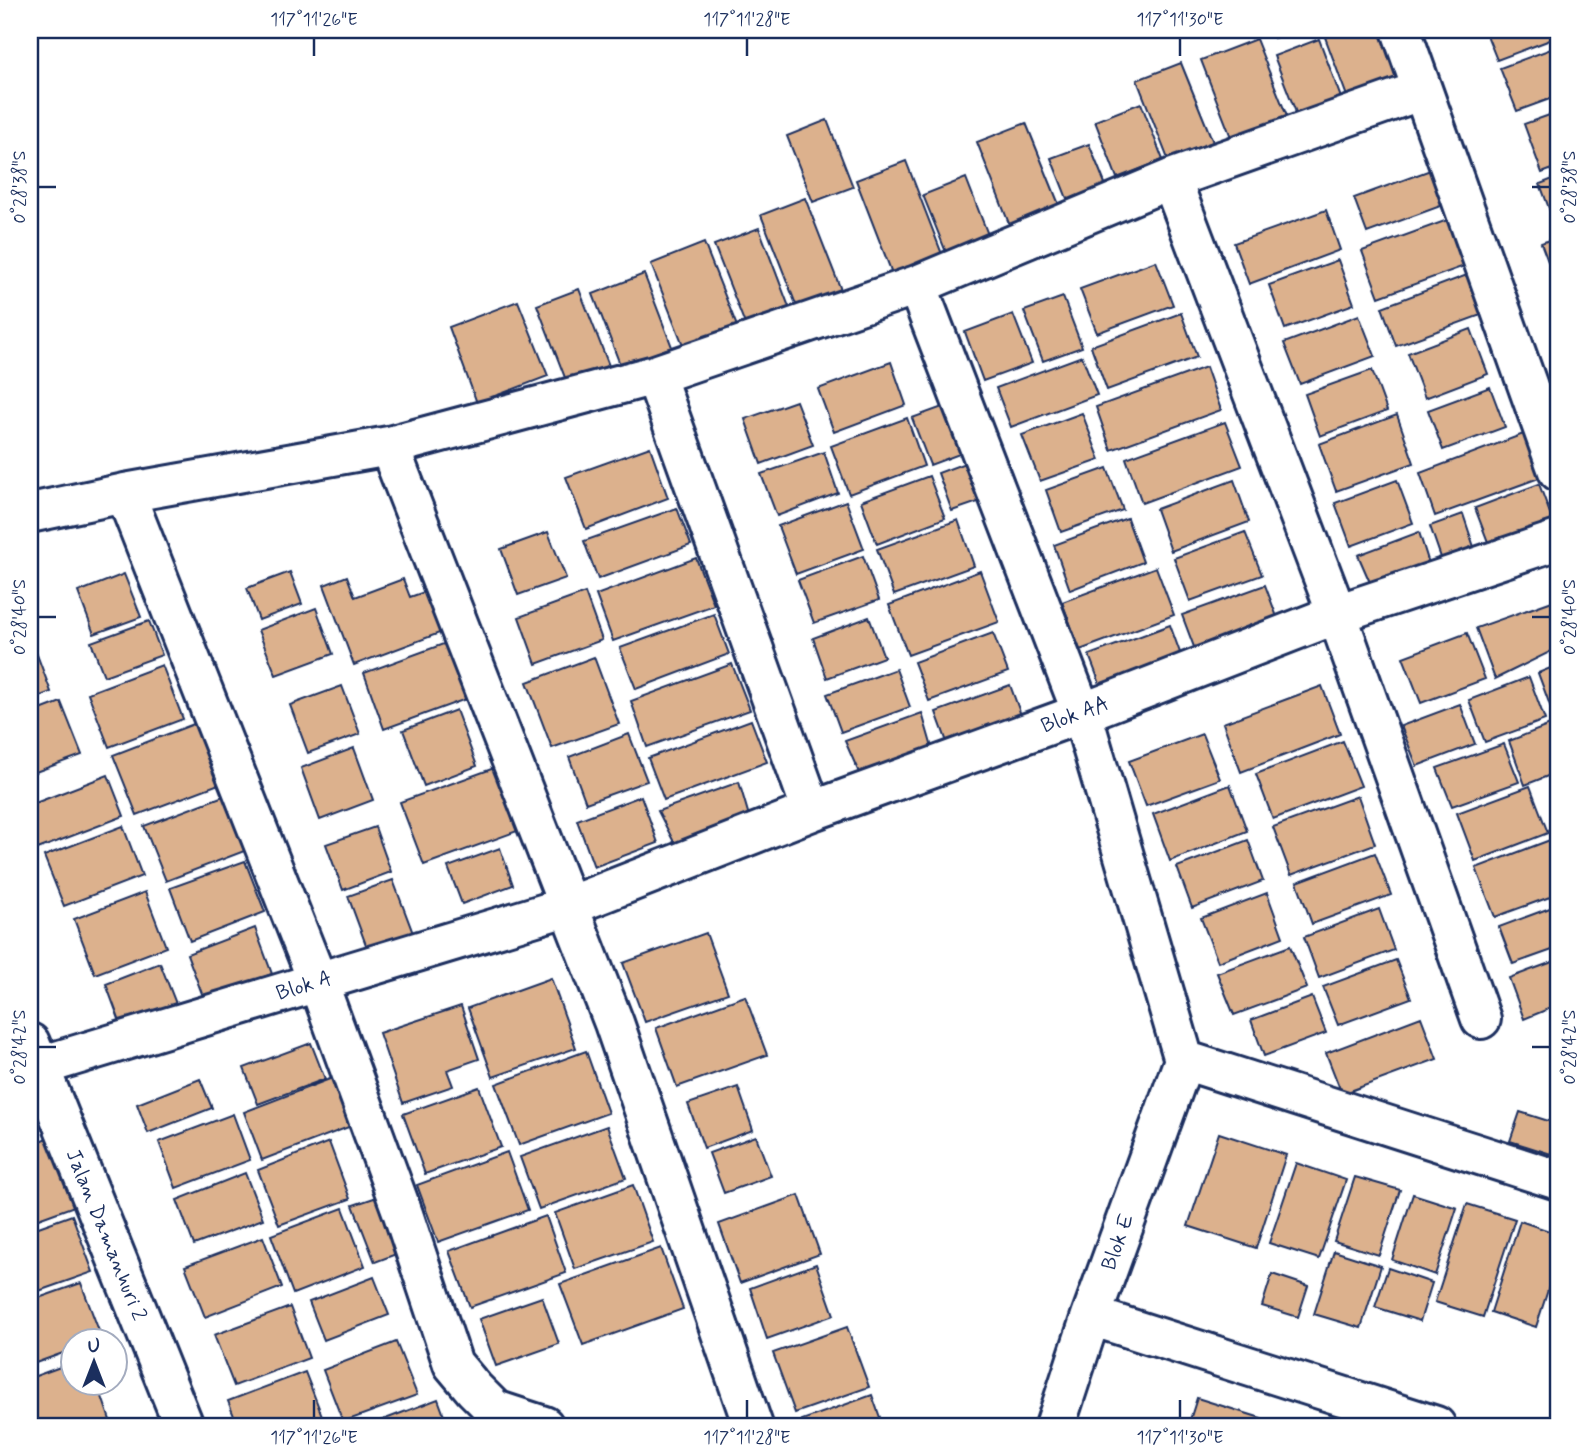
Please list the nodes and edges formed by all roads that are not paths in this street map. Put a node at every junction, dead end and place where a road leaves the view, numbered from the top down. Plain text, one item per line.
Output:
1 (1401, 30) edge
2 (1422, 90) junction
3 (1171, 179) junction
4 (917, 285) junction
5 (655, 375) junction
6 (389, 446) junction
7 (1558, 471) edge
8 (125, 493) junction
9 (30, 513) edge
10 (1558, 540) edge
11 (1337, 614) junction
12 (1082, 713) junction
13 (812, 811) junction
14 (569, 905) junction
15 (318, 982) junction
16 (1481, 1019) dead end
17 (32, 1059) edge
18 (1184, 1060) junction
19 (1558, 1180) edge
20 (1091, 1316) junction
21 (184, 1426) edge
22 (544, 1426) edge
23 (753, 1426) edge
24 (1055, 1426) edge
25 (1436, 1426) edge

1 - 2 street
2 - 3 street
2 - 7 street
3 - 4 street
3 - 11 street
4 - 5 street
4 - 12 street
5 - 6 street
5 - 13 street
6 - 8 street
6 - 14 street
8 - 9 street
8 - 15 street
10 - 11 street, Blok AA
11 - 12 street, Blok AA
11 - 16 street
12 - 13 street, Blok AA
12 - 18 street
13 - 14 street, Blok A
14 - 15 street, Blok A
14 - 23 street
15 - 17 street, Blok A
15 - 22 street
17 - 21 street, Jalan Damanhuri 2
18 - 19 street
18 - 20 street, Blok E
20 - 24 street, Blok E
20 - 25 street

